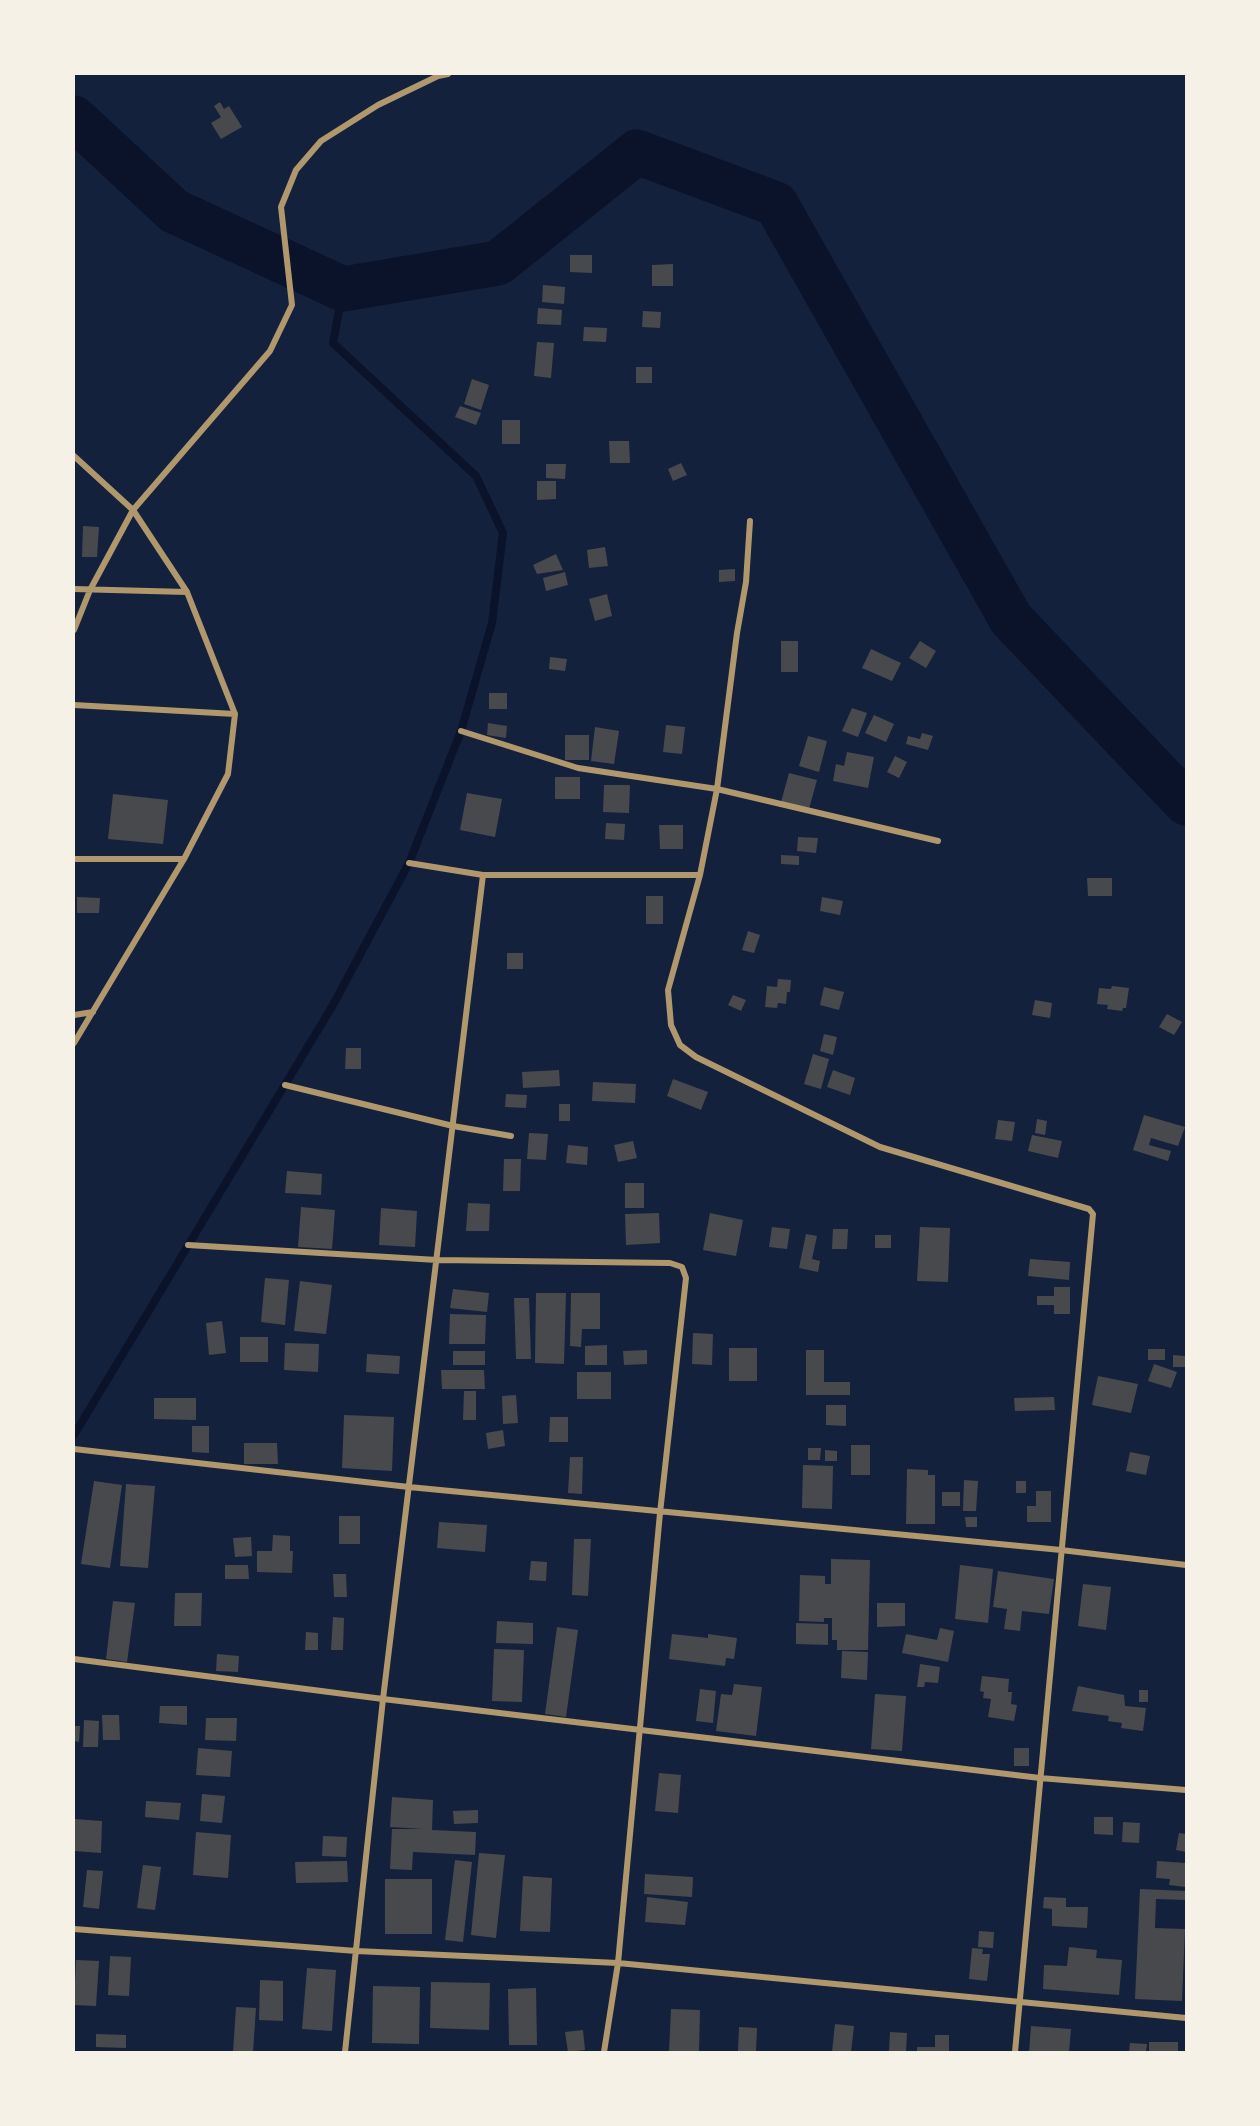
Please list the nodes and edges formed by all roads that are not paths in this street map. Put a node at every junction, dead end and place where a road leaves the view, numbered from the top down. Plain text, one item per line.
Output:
1 (447, 74) edge
2 (74, 456) edge
3 (133, 510) junction
4 (750, 521) dead end
5 (74, 589) edge
6 (90, 590) junction
7 (188, 592) junction
8 (74, 630) edge
9 (74, 705) edge
10 (235, 714) junction
11 (461, 731) dead end
12 (717, 789) junction
13 (938, 841) dead end
14 (74, 858) edge
15 (184, 859) junction
16 (409, 863) dead end
17 (700, 874) junction
18 (483, 875) junction
19 (93, 1012) junction
20 (74, 1015) edge
21 (74, 1043) edge
22 (285, 1085) dead end
23 (453, 1126) junction
24 (512, 1136) dead end
25 (188, 1245) dead end
26 (437, 1260) junction
27 (74, 1449) edge
28 (409, 1487) junction
29 (660, 1513) junction
30 (1060, 1550) junction
31 (1186, 1565) edge
32 (74, 1659) edge
33 (383, 1700) junction
34 (639, 1730) junction
35 (1040, 1778) junction
36 (1186, 1790) edge
37 (74, 1929) edge
38 (356, 1952) junction
39 (618, 1963) junction
40 (1020, 2003) junction
41 (1186, 2018) edge
42 (345, 2052) edge
43 (604, 2052) edge
44 (1015, 2052) edge

1 - 3 street
2 - 3 street
3 - 6 street
3 - 7 street
4 - 12 street
5 - 6 street
6 - 7 street
6 - 8 street
7 - 10 street
9 - 10 street
10 - 15 street
11 - 12 street
12 - 13 street
12 - 17 street
14 - 15 street
15 - 19 street
16 - 18 street
17 - 18 street
17 - 30 street
18 - 23 street
19 - 20 street
19 - 21 street
22 - 23 street
23 - 24 street
23 - 26 street
25 - 26 street
26 - 28 street
26 - 29 street
27 - 28 street
28 - 29 street
28 - 33 street
29 - 30 street
29 - 34 street
30 - 31 street
30 - 35 street
32 - 33 street
33 - 34 street
33 - 38 street
34 - 35 street
34 - 39 street
35 - 36 street
35 - 40 street
37 - 38 street
38 - 39 street
38 - 42 street
39 - 40 street
39 - 43 street
40 - 41 street
40 - 44 street

